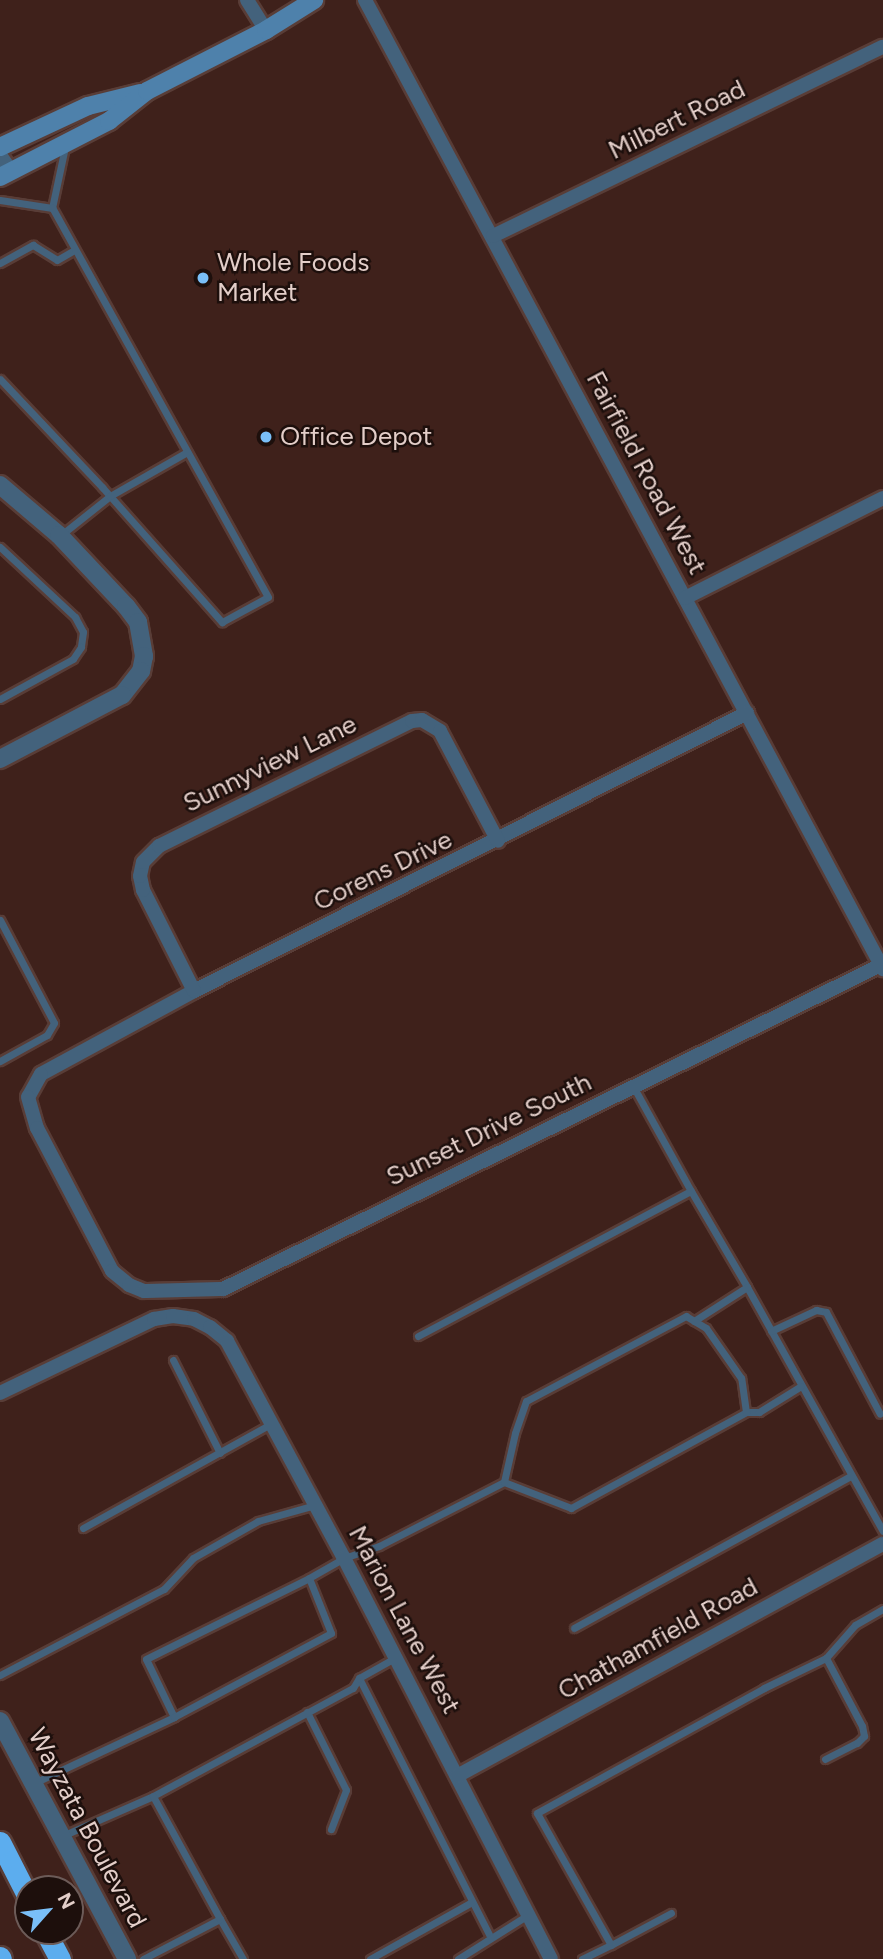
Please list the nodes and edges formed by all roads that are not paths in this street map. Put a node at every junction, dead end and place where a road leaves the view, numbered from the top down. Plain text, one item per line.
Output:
1 (247, 0) edge
2 (314, 0) edge
3 (365, 0) edge
4 (266, 30) junction
5 (883, 47) edge
6 (147, 91) junction
7 (65, 145) junction
8 (0, 148) edge
9 (0, 155) edge
10 (6, 174) edge
11 (0, 200) edge
12 (52, 208) junction
13 (493, 236) junction
14 (75, 250) junction
15 (0, 263) edge
16 (0, 379) edge
17 (187, 452) junction
18 (0, 485) edge
19 (110, 496) junction
20 (883, 498) edge
21 (60, 536) junction
22 (0, 547) edge
23 (685, 598) junction
24 (0, 699) edge
25 (747, 713) junction
26 (0, 759) edge
27 (498, 841) junction
28 (0, 920) edge
29 (882, 966) edge
30 (194, 991) junction
31 (0, 1061) edge
32 (632, 1085) junction
33 (691, 1191) junction
34 (112, 1270) joint
35 (747, 1287) junction
36 (694, 1321) junction
37 (771, 1331) junction
38 (418, 1336) dead end
39 (173, 1360) dead end
40 (801, 1387) junction
41 (0, 1393) edge
42 (746, 1412) junction
43 (880, 1414) dead end
44 (271, 1424) junction
45 (220, 1453) junction
46 (850, 1476) junction
47 (504, 1482) junction
48 (315, 1505) junction
49 (83, 1528) dead end
50 (883, 1531) edge
51 (883, 1545) edge
52 (344, 1558) junction
53 (309, 1578) junction
54 (883, 1609) edge
55 (574, 1628) dead end
56 (396, 1657) junction
57 (826, 1658) junction
58 (0, 1675) edge
59 (359, 1678) junction
60 (307, 1712) junction
61 (174, 1717) junction
62 (0, 1721) edge
63 (825, 1759) dead end
64 (457, 1776) junction
65 (33, 1783) junction
66 (153, 1796) junction
67 (331, 1829) dead end
68 (61, 1836) junction
69 (0, 1842) edge
70 (17, 1875) edge
71 (472, 1902) junction
72 (671, 1913) dead end
73 (528, 1915) junction
74 (220, 1919) junction
75 (490, 1937) junction
76 (611, 1945) junction
77 (127, 1959) edge
78 (143, 1959) edge
79 (243, 1959) edge
80 (370, 1959) edge
81 (458, 1959) edge
82 (551, 1959) edge
83 (582, 1959) edge

1 - 4 street
2 - 4 main road
3 - 13 street, Fairfield Road West
4 - 6 main road
5 - 13 street, Milbert Road
6 - 7 main road
6 - 8 main road
7 - 10 main road
7 - 12 lane
9 - 10 street
11 - 12 lane
12 - 14 lane
13 - 23 street, Fairfield Road West
14 - 15 lane
14 - 17 lane
16 - 19 lane
17 - 19 lane
17 - 19 lane
18 - 21 street
19 - 21 lane
20 - 23 street
21 - 26 street
22 - 24 lane
23 - 25 street, Fairfield Road West
25 - 27 street, Corens Drive
25 - 29 street, Fairfield Road West
27 - 30 street, Corens Drive
27 - 30 street, Sunnyview Lane
28 - 31 lane
29 - 32 street, Sunset Drive South
30 - 34 street, Corens Drive
32 - 33 lane
32 - 34 street, Sunset Drive South
33 - 35 lane
33 - 38 lane
35 - 36 lane
35 - 37 lane
36 - 42 lane
36 - 47 lane
37 - 40 lane
37 - 43 lane
39 - 45 lane
40 - 42 lane
40 - 46 lane
41 - 44 street, Marion Lane West
42 - 47 lane
44 - 45 lane
44 - 48 street, Marion Lane West
45 - 49 lane
46 - 50 lane
46 - 55 lane
47 - 52 lane
48 - 52 street, Marion Lane West
48 - 58 lane
51 - 64 street, Chathamfield Road
52 - 53 lane
52 - 56 street, Marion Lane West
53 - 61 lane
53 - 61 lane
54 - 57 lane
56 - 59 lane
56 - 64 street, Marion Lane West
57 - 63 lane
57 - 76 lane
59 - 60 lane
59 - 71 lane
60 - 66 lane
60 - 67 lane
61 - 65 lane
62 - 65 street, Wayzata Boulevard
64 - 73 street, Marion Lane West
65 - 68 street, Wayzata Boulevard
66 - 68 lane
66 - 74 lane
68 - 77 street, Wayzata Boulevard
69 - 70 highway
71 - 75 lane
71 - 80 lane
72 - 76 lane
73 - 75 lane
73 - 82 street, Marion Lane West
74 - 78 lane
74 - 79 lane
75 - 81 lane
76 - 83 lane

